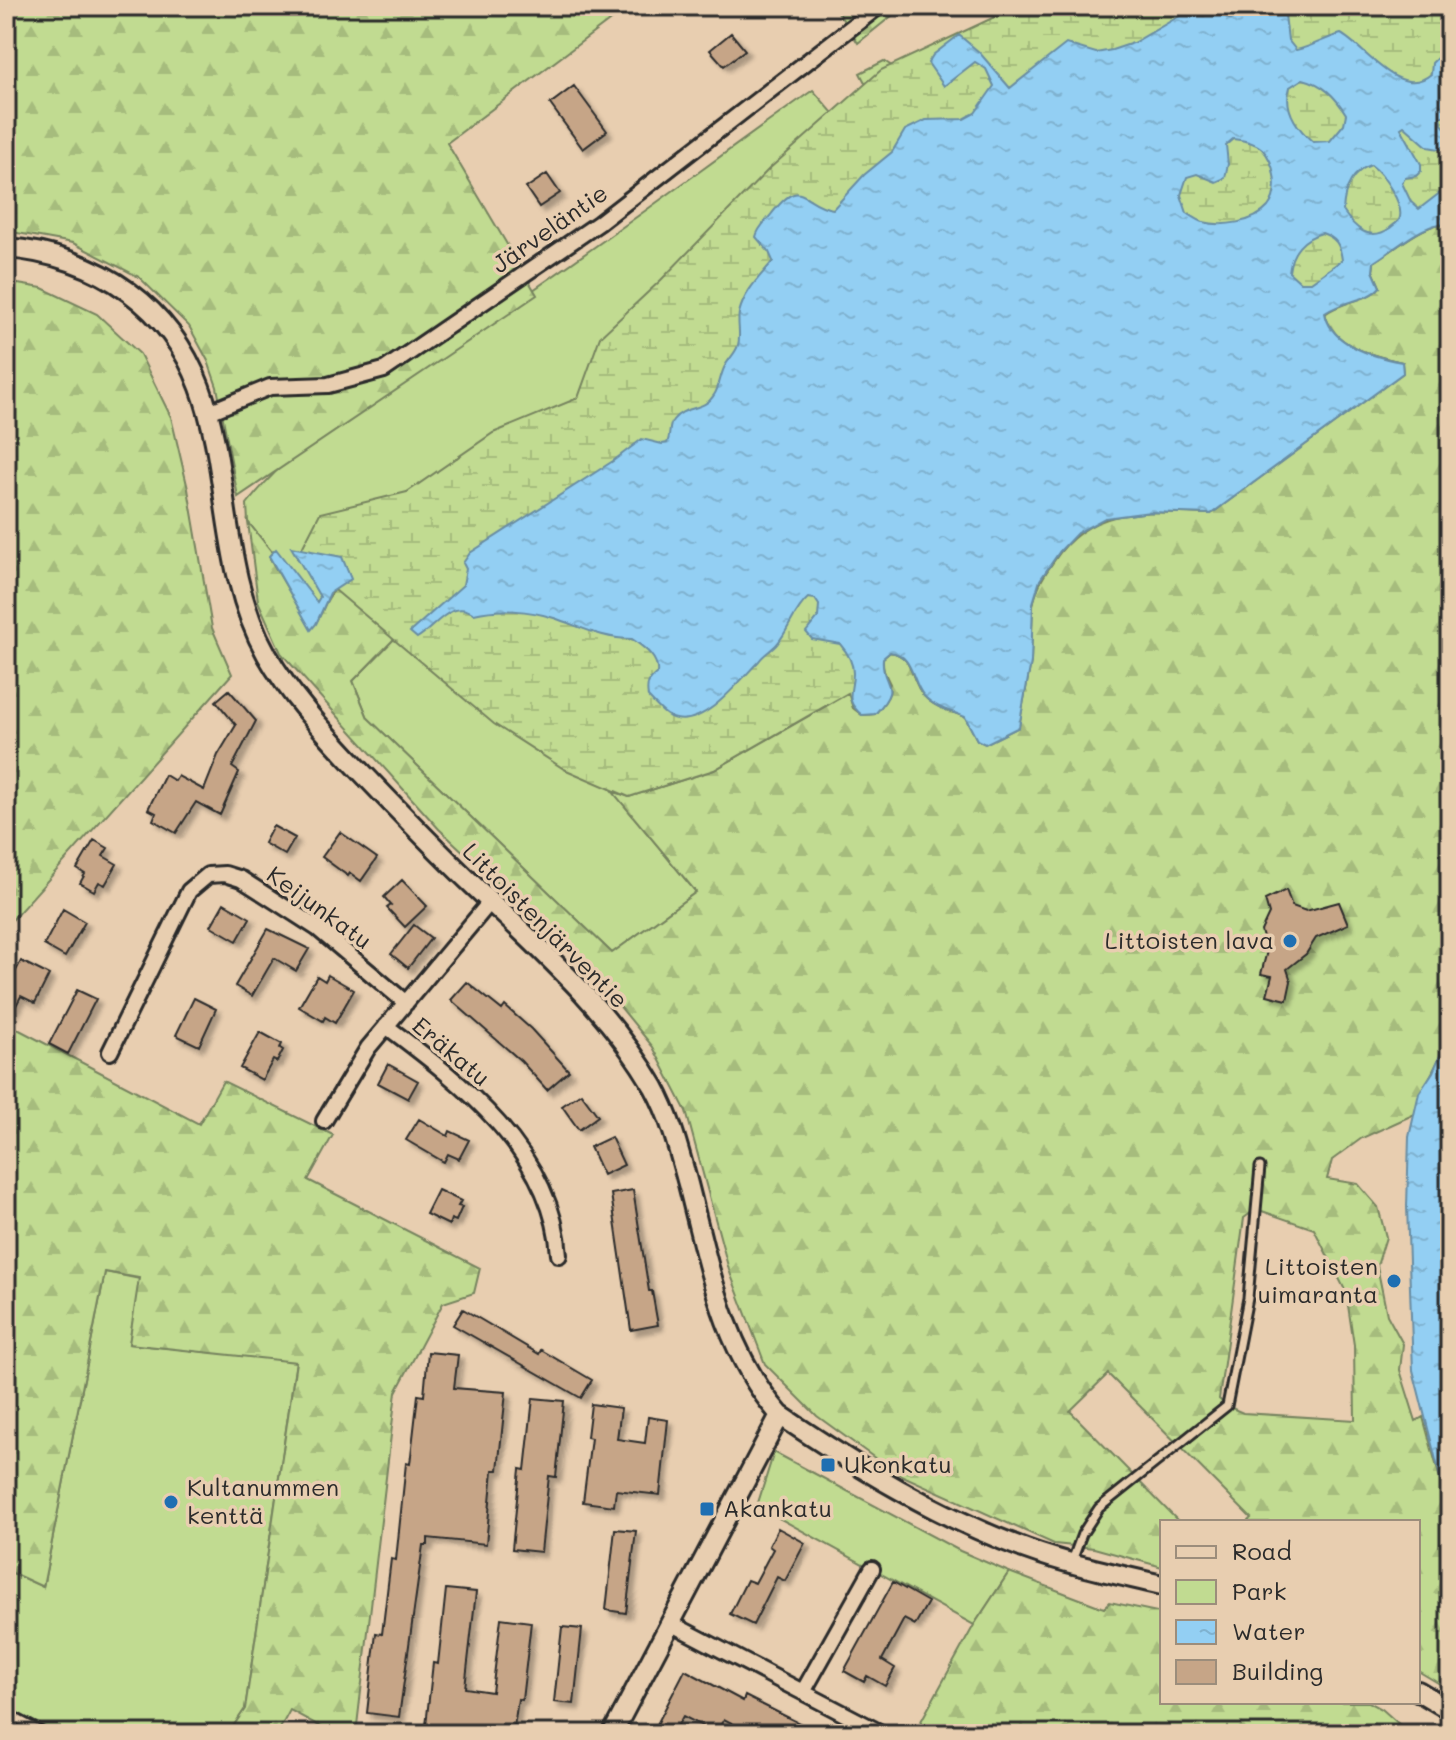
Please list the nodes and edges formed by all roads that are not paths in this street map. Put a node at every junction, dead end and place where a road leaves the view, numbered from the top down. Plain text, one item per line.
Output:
1 (879, 6) edge
2 (6, 248) edge
3 (209, 412) junction
4 (490, 902) junction
5 (406, 1003) junction
6 (386, 1026) junction
7 (110, 1052) dead end
8 (324, 1121) dead end
9 (1260, 1167) dead end
10 (559, 1255) dead end
11 (780, 1415) junction
12 (1072, 1563) junction
13 (872, 1569) dead end
14 (1160, 1585) edge
15 (670, 1623) junction
16 (803, 1692) junction
17 (1420, 1692) edge
18 (1450, 1710) edge
19 (6, 1713) edge
20 (46, 1734) edge
21 (612, 1734) edge
22 (883, 1734) edge

1 - 3 street, Järveläntie
2 - 3 street, Littoistenjärventie
3 - 4 street, Littoistenjärventie
4 - 5 street, Eräkatu
4 - 11 street, Littoistenjärventie
5 - 6 street, Eräkatu
5 - 7 street, Keijunkatu
6 - 8 street
6 - 10 street, Eräkatu
9 - 12 lane
11 - 12 street, Littoistenjärventie
11 - 15 street
12 - 14 street, Littoistenjärventie
13 - 16 street
15 - 16 street
15 - 21 street
16 - 22 street
17 - 18 street
19 - 20 lane

